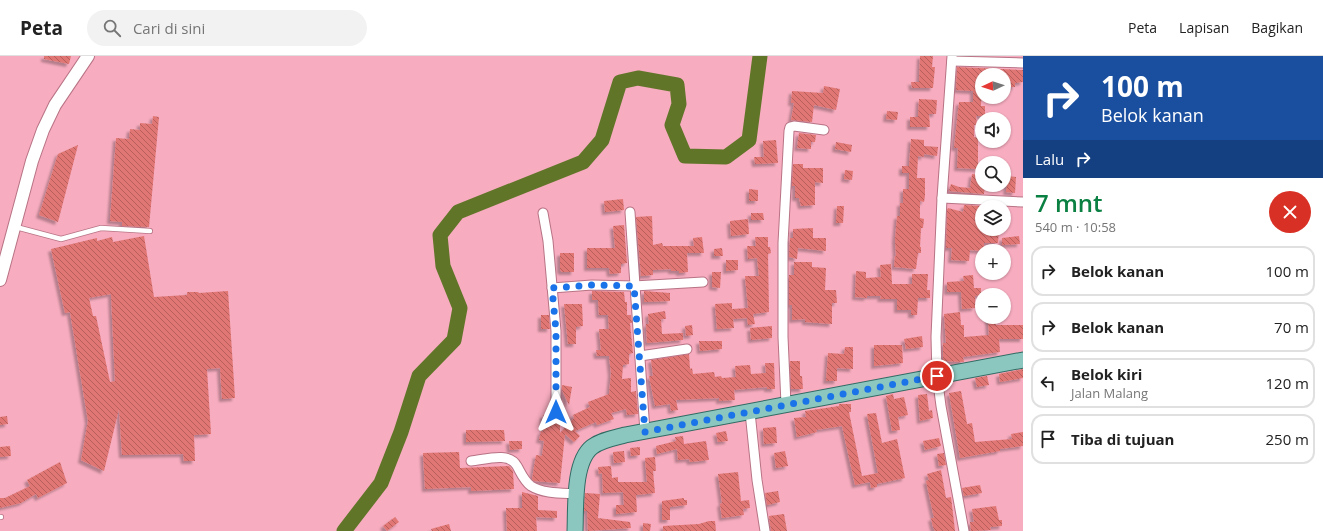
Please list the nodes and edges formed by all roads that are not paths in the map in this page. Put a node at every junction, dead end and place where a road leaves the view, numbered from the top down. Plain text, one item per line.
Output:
1 (88, 56) edge
2 (952, 58) edge
3 (1023, 63) edge
4 (824, 130) dead end
5 (942, 198) junction
6 (1023, 202) edge
7 (630, 212) dead end
8 (543, 213) dead end
9 (16, 227) junction
10 (150, 231) dead end
11 (0, 280) edge
12 (703, 282) dead end
13 (634, 286) junction
14 (552, 288) junction
15 (687, 349) dead end
16 (640, 356) junction
17 (1023, 360) edge
18 (937, 376) junction
19 (786, 404) junction
20 (556, 412) dead end
21 (750, 412) junction
22 (645, 432) junction
23 (471, 461) dead end
24 (576, 494) junction
25 (575, 531) edge
26 (765, 531) edge
27 (964, 531) edge

1 - 9 street
2 - 3 street
2 - 5 street
4 - 19 street
5 - 6 street
5 - 18 street
7 - 13 street
8 - 14 street
9 - 10 lane
9 - 11 street
12 - 13 street
13 - 14 street
13 - 16 street
14 - 20 street
15 - 16 street
16 - 22 street
17 - 18 main road
18 - 19 main road
18 - 27 street
19 - 21 main road
21 - 22 main road
21 - 26 street
22 - 24 main road
23 - 24 street
24 - 25 main road

